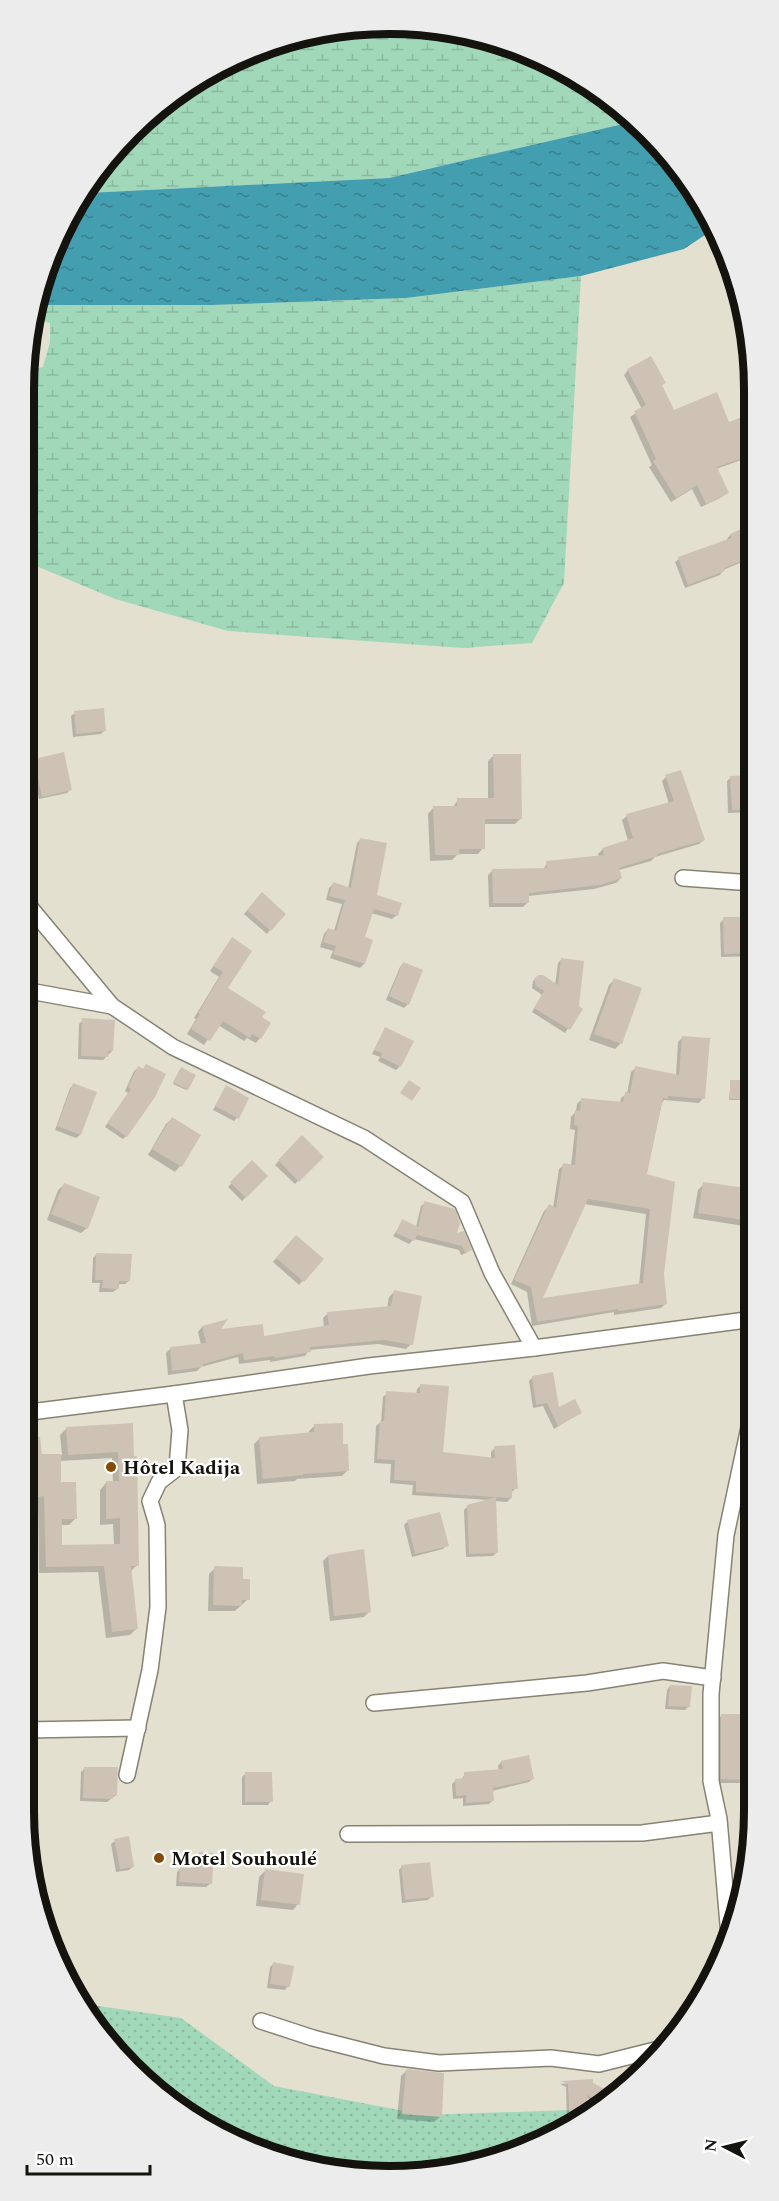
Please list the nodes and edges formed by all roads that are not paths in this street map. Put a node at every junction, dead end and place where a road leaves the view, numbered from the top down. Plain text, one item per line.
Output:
1 (683, 878) dead end
2 (744, 882) edge
3 (34, 912) edge
4 (34, 992) edge
5 (112, 1006) junction
6 (744, 1320) edge
7 (534, 1348) junction
8 (174, 1394) junction
9 (34, 1412) edge
10 (744, 1451) edge
11 (713, 1678) junction
12 (374, 1703) dead end
13 (138, 1728) junction
14 (34, 1730) edge
15 (127, 1775) dead end
16 (719, 1823) junction
17 (348, 1834) dead end
18 (728, 1920) edge
19 (261, 2021) dead end
20 (652, 2051) edge

1 - 2 street
3 - 5 street
4 - 5 street
5 - 7 street
6 - 7 street
7 - 8 street
8 - 9 street
8 - 13 street
10 - 11 street
11 - 12 street
11 - 16 street
13 - 14 street
13 - 15 street
16 - 17 street
16 - 18 street
19 - 20 street

